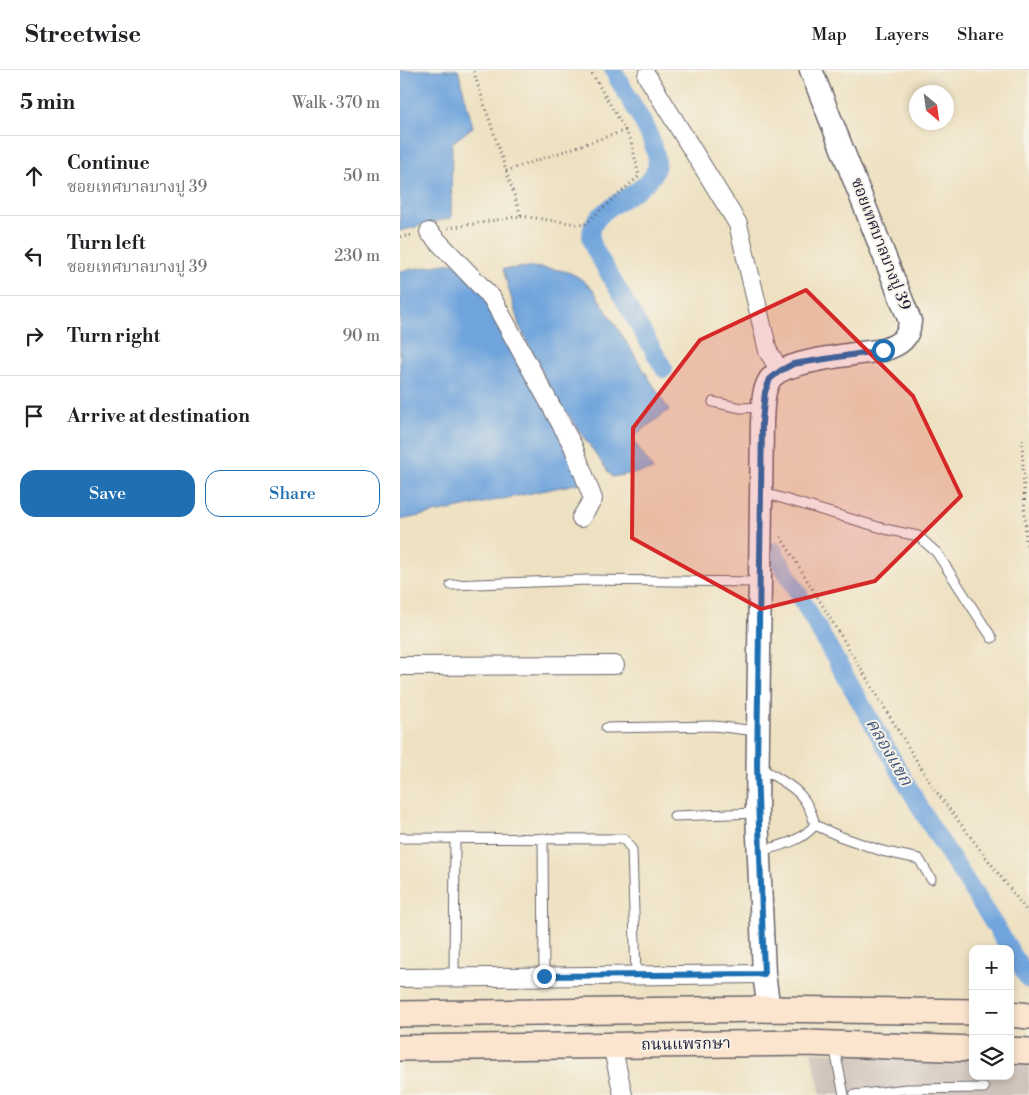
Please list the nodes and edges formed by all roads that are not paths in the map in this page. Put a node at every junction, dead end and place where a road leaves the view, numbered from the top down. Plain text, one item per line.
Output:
1 (811, 70) edge
2 (647, 76) dead end
3 (429, 232) road end
4 (780, 371) junction
5 (713, 402) dead end
6 (763, 407) junction
7 (761, 492) junction
8 (581, 518) dead end
9 (760, 582) junction
10 (451, 585) dead end
11 (992, 638) dead end
12 (615, 665) dead end
13 (400, 666) edge
14 (606, 728) dead end
15 (758, 731) junction
16 (757, 766) junction
17 (757, 813) junction
18 (674, 816) dead end
19 (815, 825) junction
20 (400, 838) edge
21 (455, 838) junction
22 (543, 838) junction
23 (758, 851) junction
24 (931, 879) dead end
25 (764, 974) junction
26 (544, 976) junction
27 (636, 976) junction
28 (400, 978) edge
29 (454, 978) junction
30 (769, 1009) junction
31 (969, 1012) edge
32 (400, 1014) edge
33 (834, 1044) junction
34 (612, 1045) junction
35 (400, 1048) edge
36 (969, 1048) edge
37 (1014, 1050) edge
38 (1029, 1051) edge
39 (984, 1088) dead end
40 (623, 1095) edge
41 (844, 1095) edge
42 (854, 1095) edge

1 - 4 street, ซอยเทศบาลบางปู 39
2 - 4 street
3 - 8 street
4 - 6 street
5 - 6 lane
6 - 7 street
7 - 9 street
7 - 11 lane
9 - 10 lane
9 - 15 street
12 - 13 street
14 - 15 lane
15 - 16 street
16 - 17 street
16 - 19 lane
17 - 18 lane
17 - 23 street
19 - 23 lane
19 - 24 lane
20 - 21 lane
21 - 22 lane
21 - 29 lane
22 - 26 lane
22 - 27 lane
23 - 25 street
25 - 27 street
25 - 30 street
26 - 27 street
26 - 29 street
28 - 29 street
30 - 31 main road, ถนนแพรกษา
30 - 32 main road, ถนนแพรกษา
33 - 34 main road, ถนนแพรกษา
33 - 36 main road, ถนนแพรกษา
33 - 41 lane
34 - 35 main road, ถนนแพรกษา
34 - 40 street
37 - 38 main road
39 - 42 lane

